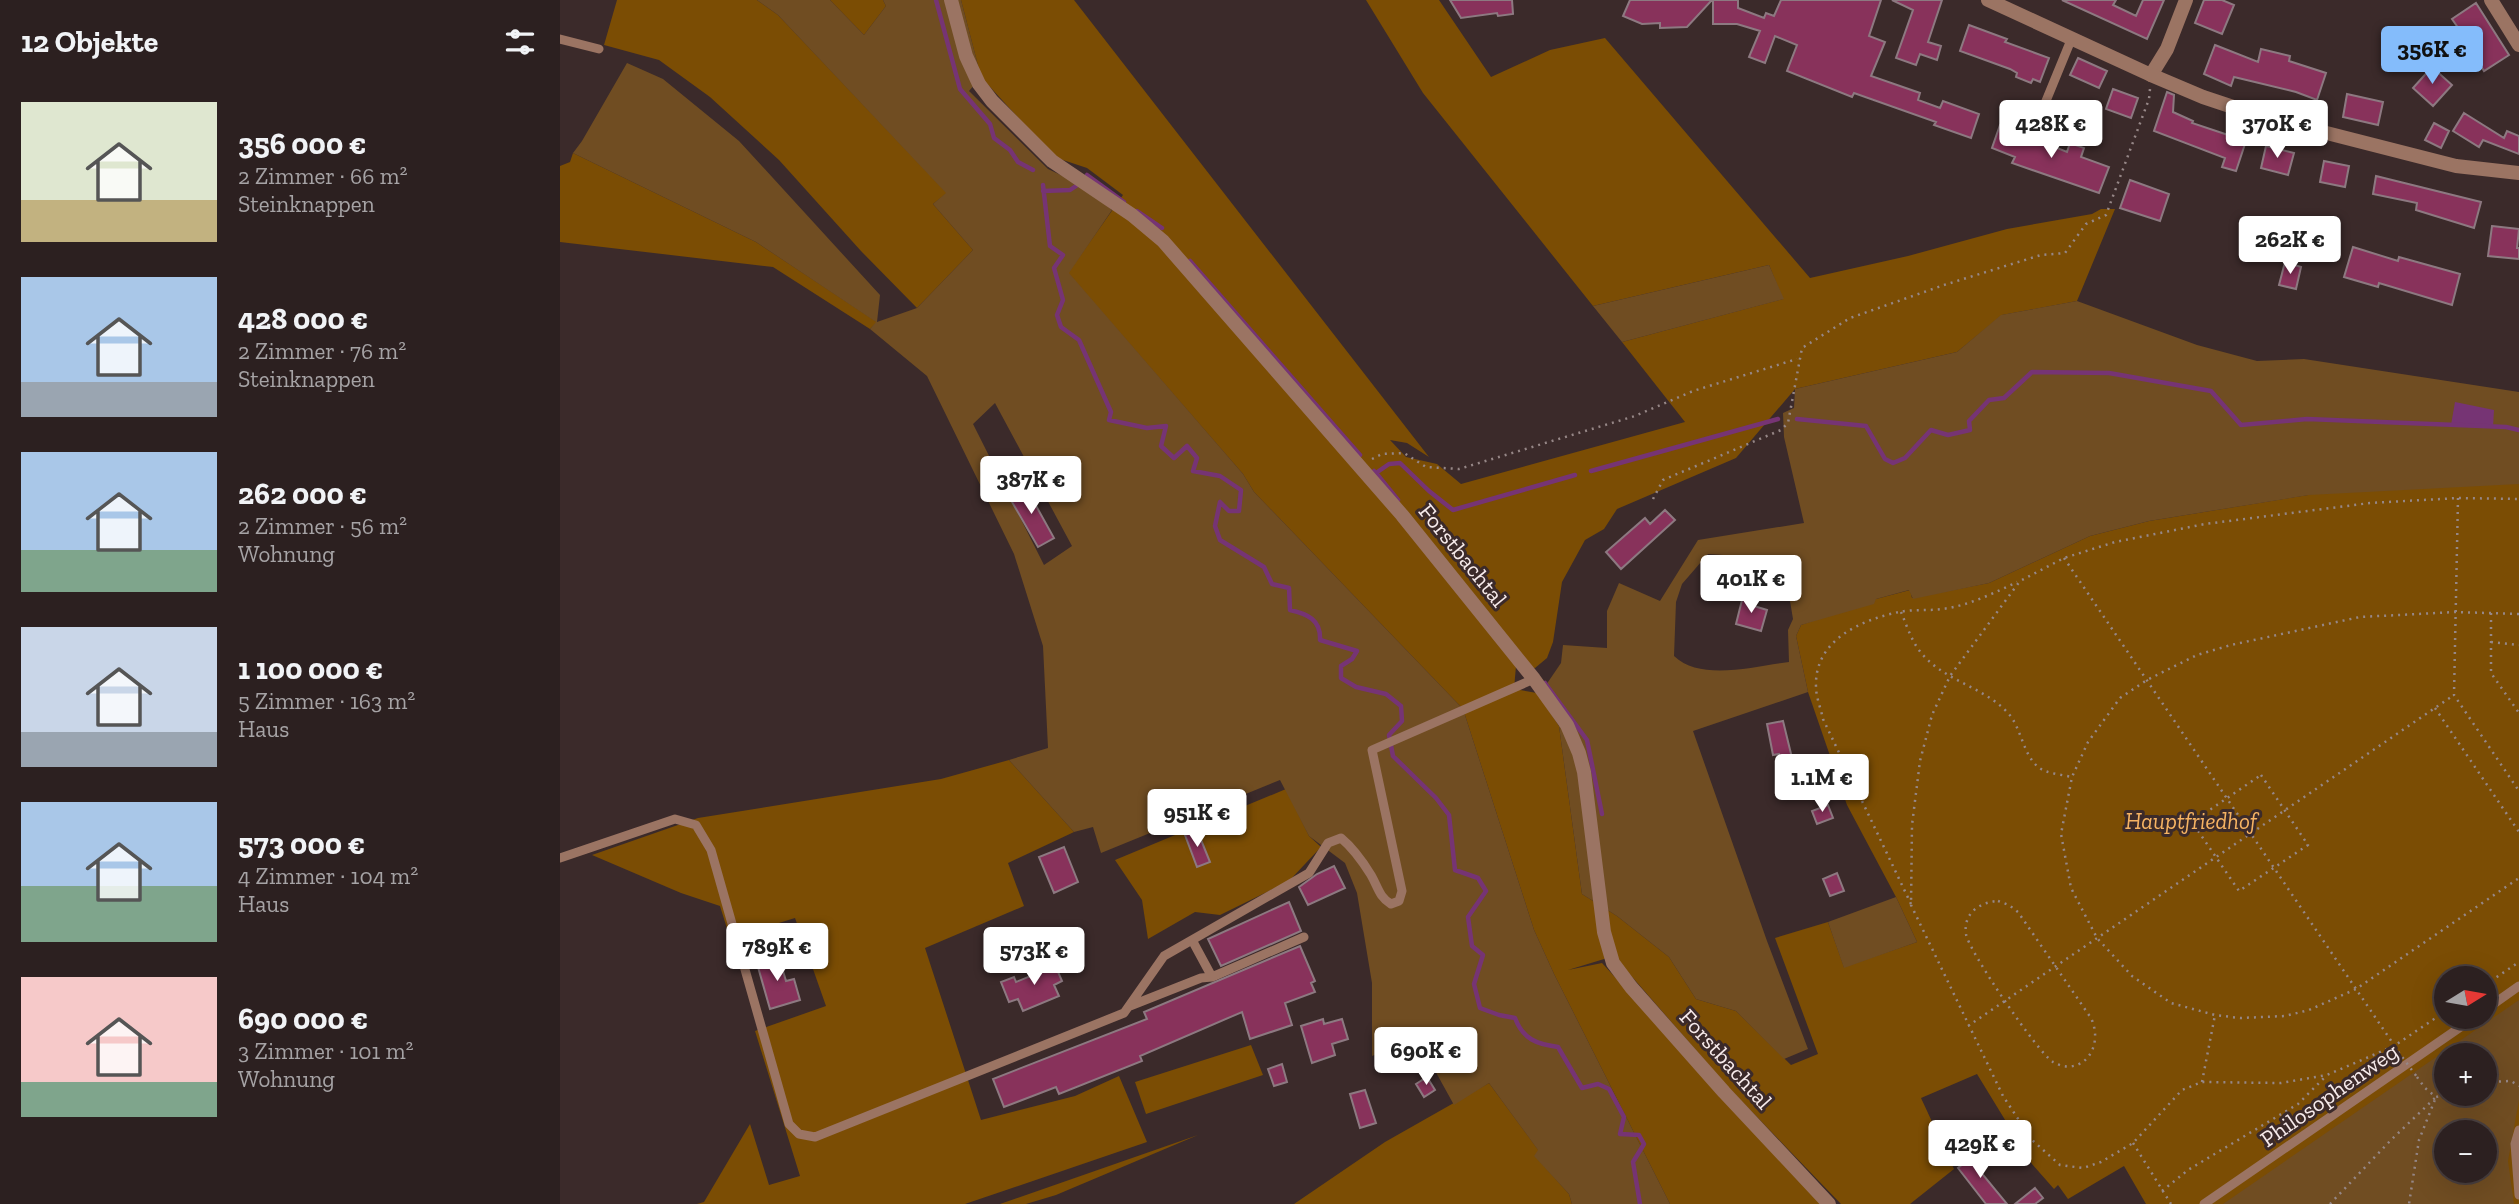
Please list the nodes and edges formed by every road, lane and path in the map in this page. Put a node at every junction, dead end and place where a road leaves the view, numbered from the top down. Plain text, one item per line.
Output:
1 (951, 0) edge
2 (1988, 0) edge
3 (2186, 0) edge
4 (2491, 0) edge
5 (560, 39) edge
6 (2071, 40) junction
7 (2519, 45) edge
8 (599, 49) dead end
9 (2151, 75) junction
10 (2052, 136) dead end
11 (2519, 173) edge
12 (1798, 359) junction
13 (1360, 466) junction
14 (2458, 498) junction
15 (1653, 499) dead end
16 (2519, 499) edge
17 (2064, 558) junction
18 (2020, 581) junction
19 (1901, 611) junction
20 (2456, 612) junction
21 (2491, 613) junction
22 (2519, 614) edge
23 (2491, 642) junction
24 (2519, 645) edge
25 (1950, 677) junction
26 (1534, 679) junction
27 (2147, 680) junction
28 (2454, 695) junction
29 (2435, 708) junction
30 (2519, 713) edge
31 (2072, 777) junction
32 (2519, 791) edge
33 (2227, 799) junction
34 (2285, 811) junction
35 (2519, 832) edge
36 (2251, 834) junction
37 (560, 858) edge
38 (2216, 858) junction
39 (2274, 868) junction
40 (2519, 878) edge
41 (1912, 905) junction
42 (1304, 937) dead end
43 (2097, 938) junction
44 (1192, 940) junction
45 (2519, 962) edge
46 (2055, 967) junction
47 (1212, 977) junction
48 (2497, 977) edge
49 (2519, 986) edge
50 (2356, 989) junction
51 (2005, 1001) junction
52 (2497, 1002) edge
53 (1128, 1007) junction
54 (2215, 1015) junction
55 (2434, 1019) edge
56 (1968, 1026) junction
57 (2458, 1029) edge
58 (2394, 1046) junction
59 (2327, 1075) junction
60 (2202, 1082) junction
61 (2497, 1082) edge
62 (2519, 1086) edge
63 (2434, 1095) edge
64 (2434, 1099) edge
65 (2434, 1102) edge
66 (2519, 1130) edge
67 (2133, 1143) junction
68 (2162, 1191) junction
69 (2519, 1195) edge
70 (1829, 1204) edge
71 (2171, 1204) edge
72 (2204, 1204) edge
73 (2330, 1204) edge
74 (2409, 1204) edge

1 - 13 street, Forstbachtal
2 - 6 street
3 - 9 street
4 - 7 street
5 - 8 lane
6 - 9 street
6 - 10 lane
9 - 11 street
9 - 12 path
12 - 13 path
12 - 15 path
13 - 26 street, Forstbachtal
14 - 16 path
14 - 17 path
14 - 20 path
17 - 18 path
17 - 27 path
18 - 19 path
18 - 25 path
19 - 25 path
19 - 41 path
20 - 21 path
20 - 27 path
20 - 28 path
21 - 22 path
21 - 23 path
23 - 24 path
23 - 30 path
25 - 31 path
25 - 41 path
26 - 44 lane
26 - 70 street, Forstbachtal
27 - 31 path
27 - 33 path
28 - 29 path
28 - 32 path
29 - 34 path
29 - 35 path
31 - 43 path
33 - 34 path
33 - 36 path
33 - 38 path
34 - 36 path
34 - 39 path
36 - 38 path
36 - 39 path
37 - 53 lane
38 - 39 path
38 - 43 path
39 - 50 path
40 - 50 path
41 - 56 path
42 - 47 lane
43 - 46 path
43 - 54 path
44 - 47 lane
44 - 53 lane
45 - 48 path
46 - 51 path
46 - 51 path
46 - 51 path
47 - 53 lane
49 - 52 lane
50 - 54 path
50 - 58 path
51 - 56 path
54 - 60 path
55 - 58 path
56 - 67 path
57 - 72 lane, Philosophenweg
58 - 59 path
58 - 63 path, bridge
59 - 60 path
59 - 68 path
60 - 67 path
61 - 62 path
64 - 73 path
65 - 74 path
66 - 69 lane
67 - 68 path
68 - 71 path

